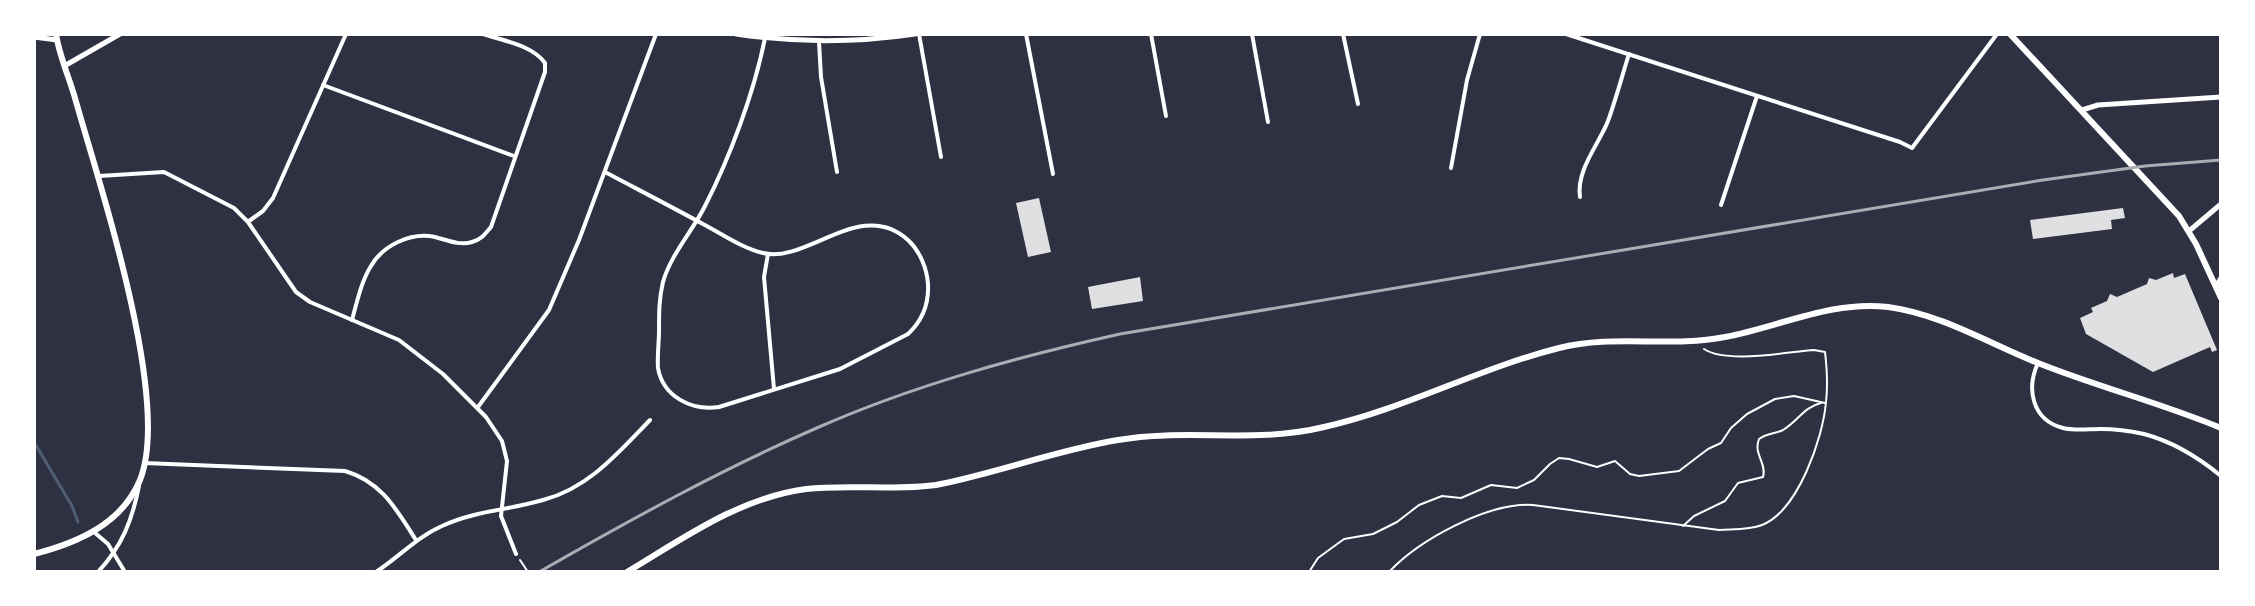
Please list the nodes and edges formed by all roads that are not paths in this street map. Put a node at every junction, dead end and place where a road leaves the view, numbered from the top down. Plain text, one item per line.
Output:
1 (120, 34) edge
2 (346, 34) edge
3 (483, 34) edge
4 (656, 34) edge
5 (736, 34) edge
6 (917, 34) edge
7 (1026, 34) edge
8 (1151, 34) edge
9 (1252, 34) edge
10 (1343, 34) edge
11 (1480, 34) edge
12 (1566, 34) edge
13 (1997, 34) edge
14 (2010, 34) edge
15 (34, 37) edge
16 (56, 37) edge
17 (765, 38) junction
18 (819, 42) junction
19 (1629, 54) junction
20 (66, 65) junction
21 (323, 85) junction
22 (1757, 96) junction
23 (2221, 99) edge
24 (1358, 104) dead end
25 (2082, 110) junction
26 (1166, 116) dead end
27 (1268, 122) dead end
28 (514, 156) junction
29 (941, 157) dead end
30 (1451, 168) dead end
31 (605, 172) junction
32 (837, 172) dead end
33 (1053, 174) dead end
34 (98, 176) junction
35 (1580, 197) dead end
36 (2221, 204) edge
37 (1721, 205) dead end
38 (696, 220) junction
39 (248, 222) junction
40 (2189, 231) junction
41 (768, 254) junction
42 (2219, 282) edge
43 (2221, 298) edge
44 (352, 320) junction
45 (2038, 363) junction
46 (774, 389) junction
47 (478, 407) junction
48 (650, 420) dead end
49 (2221, 428) edge
50 (144, 463) junction
51 (2221, 476) edge
52 (140, 480) junction
53 (502, 510) junction
54 (94, 532) junction
55 (416, 540) junction
56 (34, 554) edge
57 (114, 554) junction
58 (518, 556) road end
59 (98, 572) edge
60 (125, 572) edge
61 (376, 572) edge
62 (627, 572) edge

1 - 20 street
2 - 21 street
3 - 28 street
4 - 31 street
5 - 17 street
6 - 18 street
6 - 29 street
7 - 33 street
8 - 26 street
9 - 27 street
10 - 24 street
11 - 30 street
12 - 19 street
13 - 22 street
14 - 25 main road
15 - 16 street
16 - 20 main road
17 - 18 street
17 - 38 street
18 - 32 street
19 - 22 street
19 - 35 street
20 - 34 main road
21 - 28 street
21 - 39 street
22 - 37 street
23 - 25 street
25 - 40 main road
28 - 44 street
31 - 38 street
31 - 47 street
34 - 39 street
34 - 50 main road
36 - 40 street
38 - 41 street
38 - 46 street
39 - 44 street
40 - 42 main road
41 - 46 street
41 - 46 street
42 - 43 main road
44 - 47 street
45 - 49 main road
45 - 51 street
45 - 62 main road
47 - 53 street
48 - 53 street
50 - 52 main road
50 - 55 street
52 - 54 main road
52 - 57 street
53 - 55 street
53 - 58 street
54 - 56 main road
54 - 57 street
55 - 61 street
57 - 59 street
57 - 60 street

